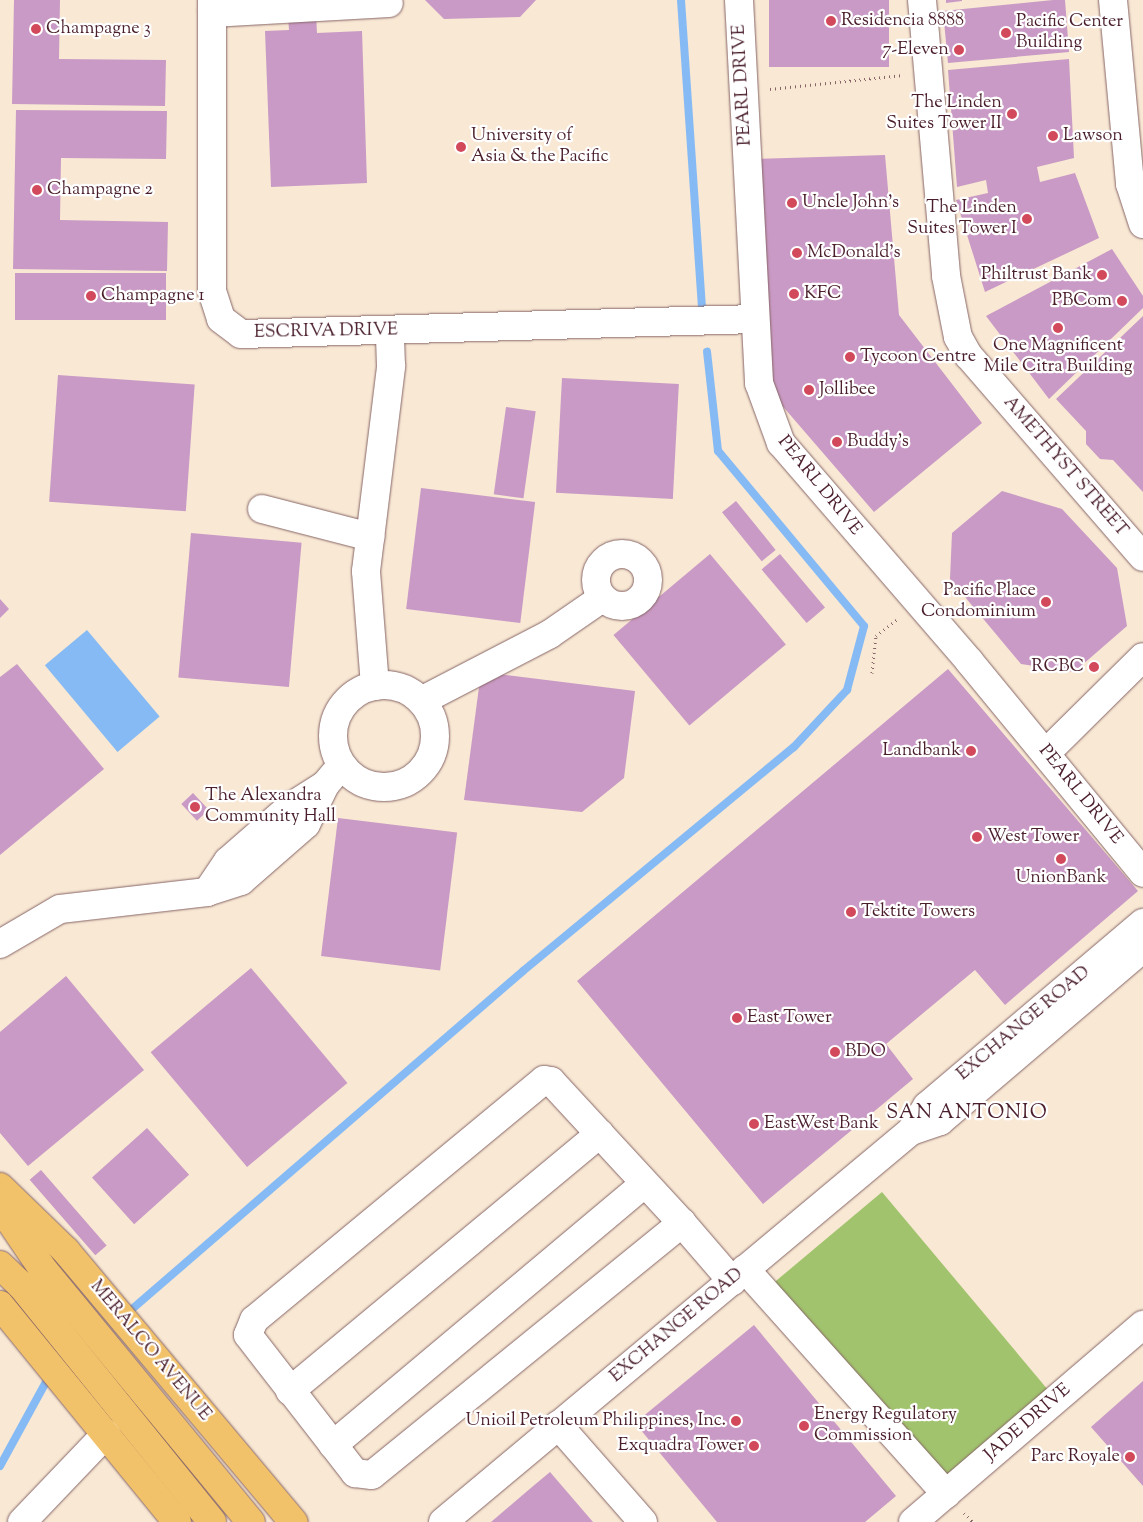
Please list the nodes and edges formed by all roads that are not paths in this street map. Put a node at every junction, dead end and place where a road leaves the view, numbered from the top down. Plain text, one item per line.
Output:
1 (739, 0) edge
2 (922, 0) edge
3 (1113, 0) edge
4 (389, 3) dead end
5 (212, 6) edge
6 (1143, 224) edge
7 (755, 319) junction
8 (390, 331) junction
9 (262, 509) dead end
10 (370, 537) junction
11 (1143, 557) edge
12 (602, 598) dead end
13 (1143, 657) edge
14 (375, 686) junction
15 (421, 701) junction
16 (1046, 753) junction
17 (333, 775) junction
18 (1143, 873) edge
19 (1143, 923) edge
20 (0, 944) edge
21 (1143, 948) edge
22 (911, 1131) junction
23 (600, 1134) junction
24 (645, 1183) junction
25 (0, 1187) edge
26 (0, 1206) edge
27 (682, 1223) junction
28 (0, 1265) edge
29 (738, 1275) junction
30 (0, 1305) edge
31 (1143, 1325) edge
32 (290, 1391) junction
33 (558, 1426) junction
34 (106, 1434) junction
35 (333, 1445) junction
36 (946, 1494) junction
37 (22, 1522) edge
38 (177, 1522) edge
39 (212, 1522) edge
40 (251, 1522) edge
41 (293, 1522) edge
42 (443, 1522) edge
43 (643, 1522) edge
44 (914, 1522) edge

1 - 7 street, PEARL DRIVE
2 - 11 street, AMETHYST STREET
3 - 6 street
4 - 5 street
5 - 8 street, ESCRIVA DRIVE
7 - 8 street, ESCRIVA DRIVE
7 - 16 street, PEARL DRIVE
8 - 10 street
9 - 10 street
10 - 14 street
12 - 15 street
13 - 16 street
14 - 15 street
14 - 17 street
15 - 17 street
16 - 18 street, PEARL DRIVE
17 - 20 street
19 - 22 street, EXCHANGE ROAD
21 - 22 street, EXCHANGE ROAD
22 - 29 street, EXCHANGE ROAD
23 - 24 street
23 - 32 street
23 - 32 street
24 - 27 street
24 - 35 street
25 - 41 main road, MERALCO AVENUE
26 - 40 main road, MERALCO AVENUE
27 - 29 street
27 - 35 street
28 - 39 main road
29 - 33 street, EXCHANGE ROAD
29 - 36 street
30 - 34 main road
31 - 36 street, JADE DRIVE
32 - 35 street
33 - 42 street, EXCHANGE ROAD
33 - 43 street
34 - 37 street
34 - 38 main road
36 - 44 street, JADE DRIVE

